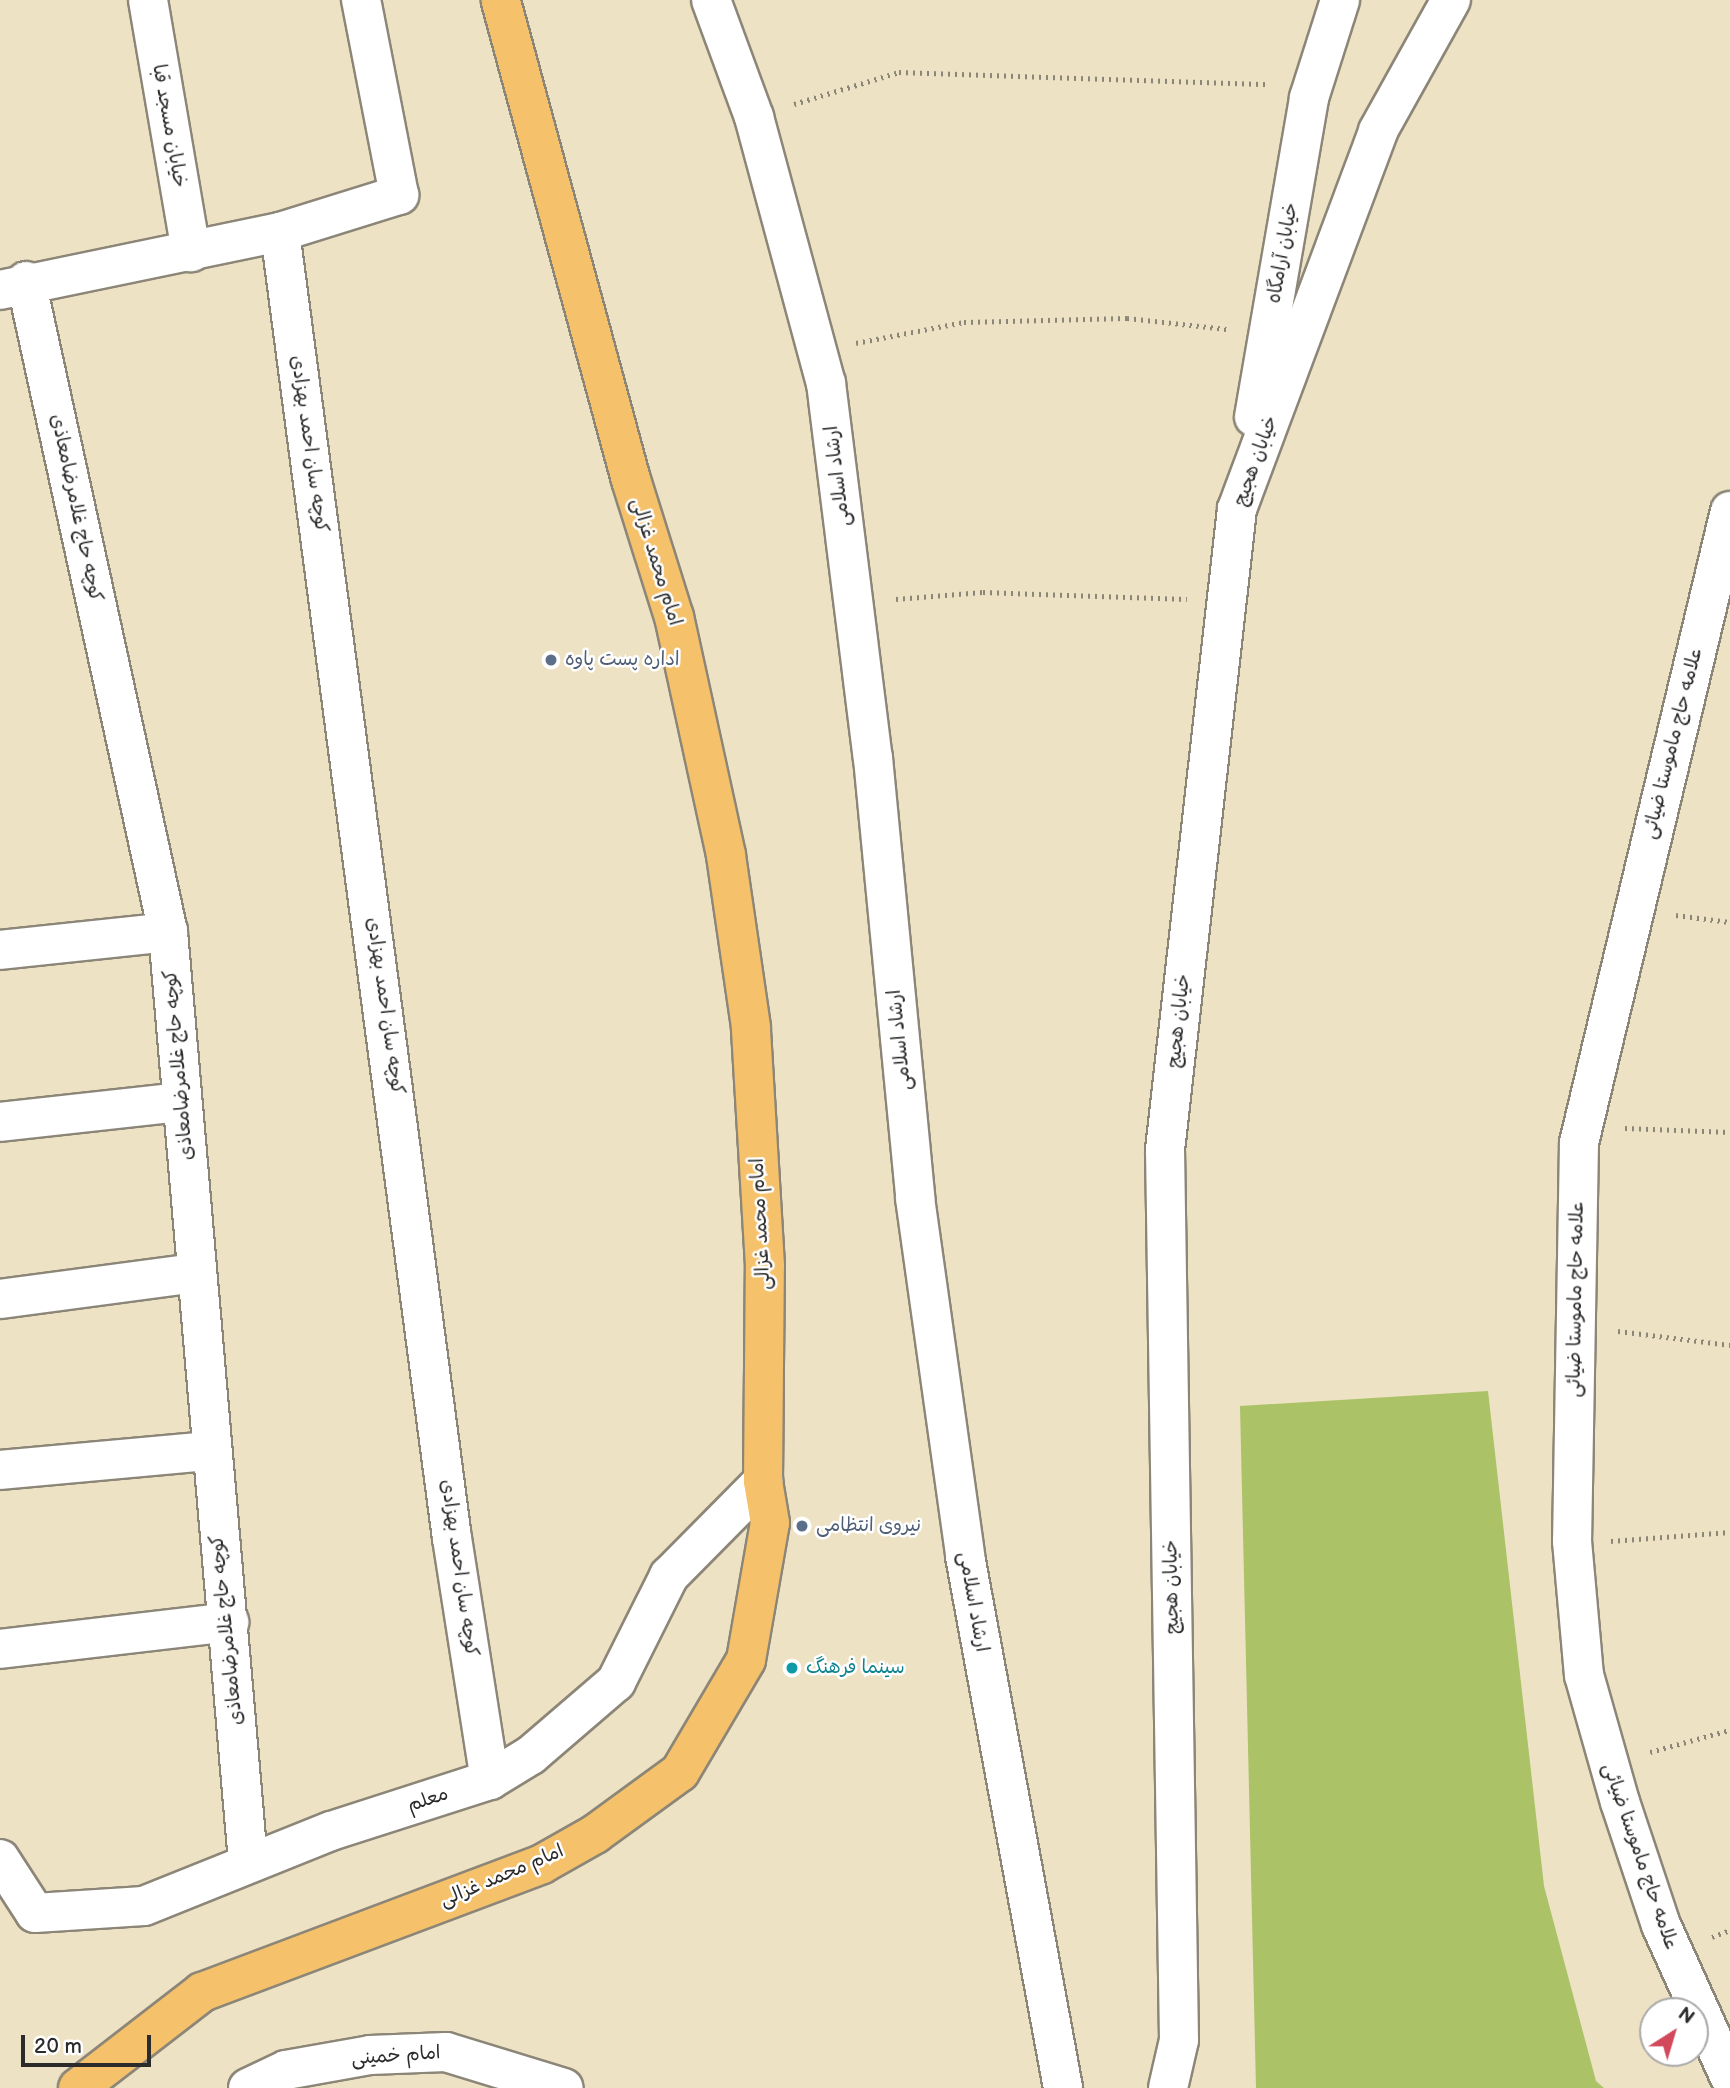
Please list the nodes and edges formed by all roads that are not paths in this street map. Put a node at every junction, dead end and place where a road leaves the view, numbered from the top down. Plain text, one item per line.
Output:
1 (148, 0) edge
2 (361, 0) edge
3 (501, 0) edge
4 (711, 0) edge
5 (1340, 0) edge
6 (1451, 0) edge
7 (280, 232) junction
8 (191, 252) junction
9 (13, 286) edge
10 (1237, 509) junction
11 (1730, 511) edge
12 (168, 932) junction
13 (0, 950) edge
14 (181, 1102) junction
15 (0, 1122) edge
16 (196, 1273) junction
17 (0, 1299) edge
18 (210, 1451) junction
19 (0, 1470) edge
20 (763, 1481) junction
21 (229, 1622) junction
22 (0, 1649) edge
23 (490, 1780) junction
24 (0, 1859) edge
25 (248, 1861) junction
26 (1730, 2078) edge
27 (554, 2086) edge
28 (78, 2088) edge
29 (248, 2088) edge
30 (1063, 2088) edge
31 (1168, 2088) edge

1 - 8 street, خیابان مسجد قبا
2 - 7 street
3 - 20 main road, امام محمد غزالی
4 - 30 street, ارشاد اسلامی
5 - 10 street, خیابان آرامگاه
6 - 10 street, خیابان هجیج
7 - 8 street
7 - 23 street, کوچه سان احمد بهزادی
8 - 9 street
9 - 12 street, کوچه حاج غلامرضامعاذی
10 - 31 street, خیابان هجیج
11 - 26 street, علامه حاج ماموستا ضیائی
12 - 13 street
12 - 14 street, کوچه حاج غلامرضامعاذی
14 - 15 street
14 - 16 street, کوچه حاج غلامرضامعاذی
16 - 17 street
16 - 18 street, کوچه حاج غلامرضامعاذی
18 - 19 street
18 - 21 street, کوچه حاج غلامرضامعاذی
20 - 23 street, معلم
20 - 28 main road, امام محمد غزالی
21 - 22 street
21 - 25 street, کوچه حاج غلامرضامعاذی
23 - 25 street, معلم
24 - 25 street, معلم
27 - 29 street, امام خمینی

